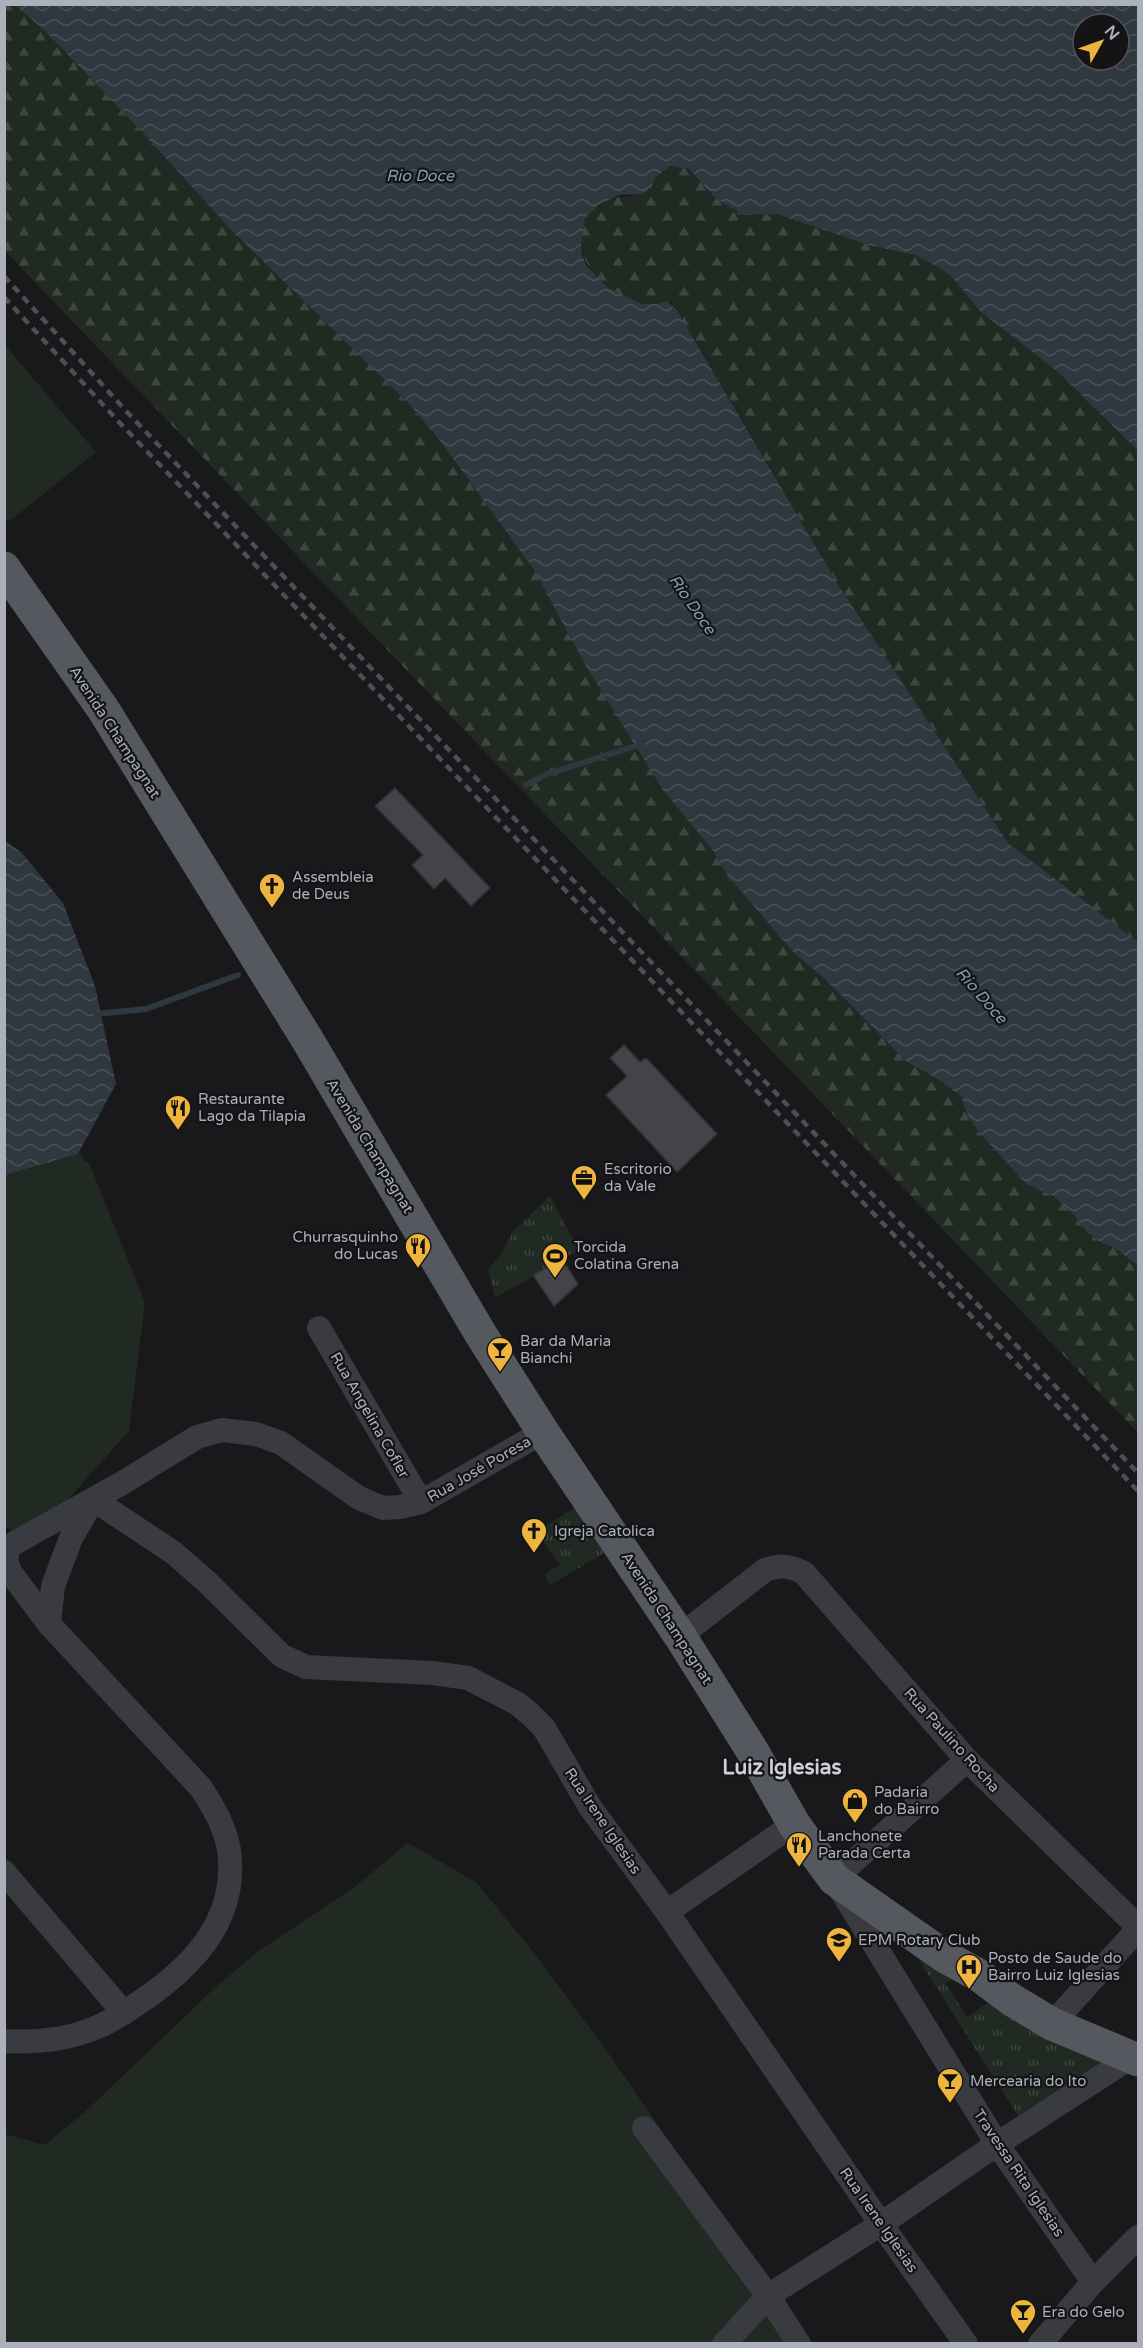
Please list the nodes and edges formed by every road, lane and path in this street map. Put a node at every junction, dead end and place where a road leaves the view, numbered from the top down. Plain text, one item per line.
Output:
1 (4, 568) edge
2 (319, 1328) dead end
3 (543, 1432) junction
4 (94, 1500) junction
5 (421, 1502) junction
6 (49, 1624) junction
7 (680, 1636) junction
8 (967, 1760) junction
9 (794, 1824) junction
10 (4, 1872) edge
11 (834, 1879) junction
12 (667, 1912) junction
13 (1138, 1928) edge
14 (124, 2013) junction
15 (1052, 2024) junction
16 (4, 2041) edge
17 (1134, 2059) edge
18 (644, 2128) dead end
19 (997, 2144) junction
20 (881, 2224) junction
21 (1138, 2237) edge
22 (1093, 2282) junction
23 (768, 2296) junction
24 (724, 2343) edge
25 (799, 2343) edge
26 (966, 2343) edge
27 (1040, 2343) edge

1 - 3 main road, Avenida Champagnat
2 - 5 street, Rua Angelina Cofler
3 - 5 street, Rua José Poresa
3 - 7 main road, Avenida Champagnat
4 - 5 street, Rua José Poresa
4 - 6 street
4 - 6 street, Rua José Poresa
4 - 12 street, Rua Irene Iglesias
6 - 14 street
7 - 8 street, Rua Paulino Rocha
7 - 9 main road, Avenida Champagnat
8 - 11 street
8 - 13 street, Rua Paulino Rocha
9 - 11 main road, Avenida Champagnat
9 - 12 street
10 - 14 street
11 - 15 main road, Avenida Champagnat
11 - 19 street, Travessa Rita Iglesias
12 - 20 street, Rua Irene Iglesias
13 - 15 street
14 - 16 street
15 - 17 main road, Avenida Champagnat
17 - 19 street
18 - 23 street
19 - 20 street
19 - 22 street, Travessa Rita Iglesias
20 - 23 street
20 - 26 street, Rua Irene Iglesias
21 - 22 street
22 - 27 street
23 - 24 street
23 - 25 street

